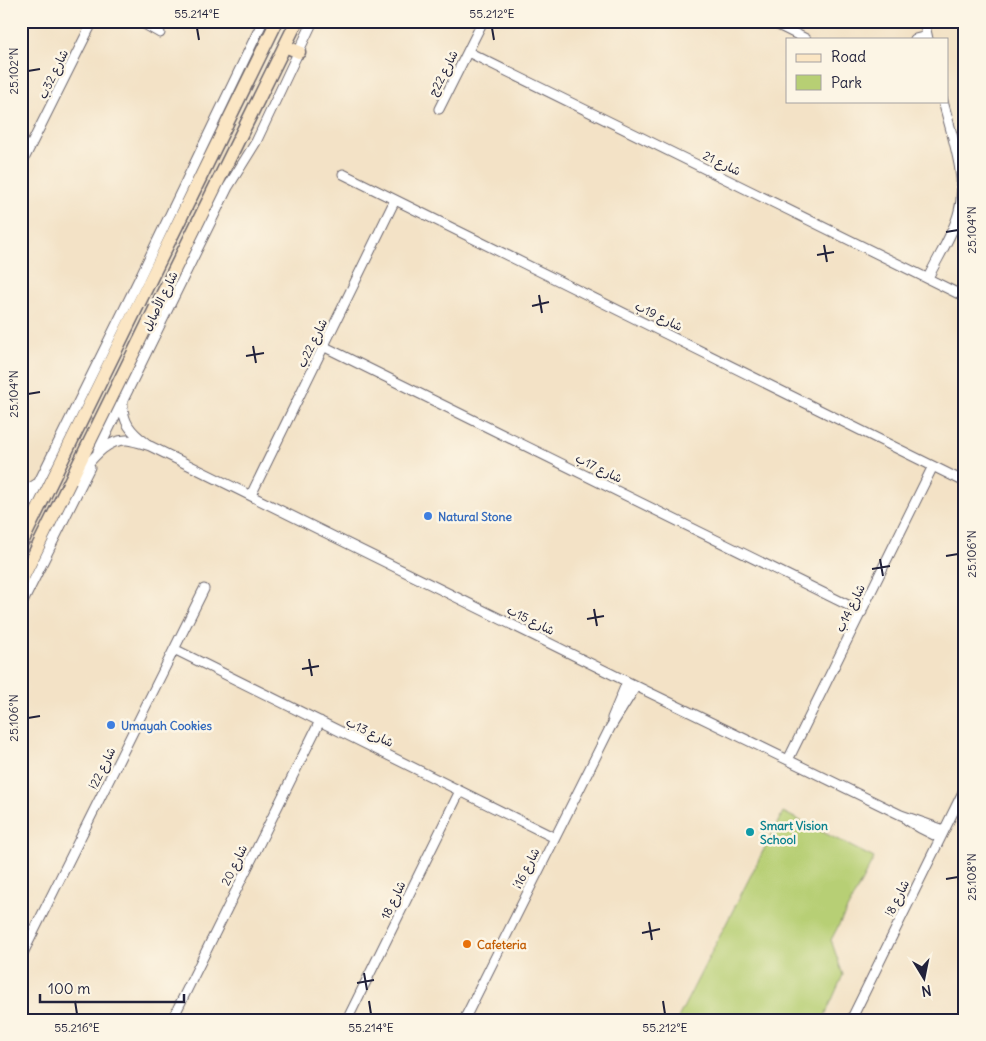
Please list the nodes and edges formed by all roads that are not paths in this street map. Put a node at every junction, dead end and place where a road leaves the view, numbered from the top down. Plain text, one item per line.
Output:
1 (93, 21) edge
2 (139, 21) edge
3 (263, 21) edge
4 (277, 21) edge
5 (297, 21) edge
6 (314, 21) edge
7 (484, 21) edge
8 (770, 21) edge
9 (924, 21) edge
10 (160, 33) dead end
11 (928, 37) edge
12 (804, 38) edge
13 (285, 46) junction
14 (299, 52) junction
15 (468, 52) junction
16 (943, 102) edge
17 (439, 109) dead end
18 (21, 142) edge
19 (30, 147) junction
20 (21, 165) edge
21 (343, 174) dead end
22 (395, 200) junction
23 (188, 256) junction
24 (928, 278) junction
25 (144, 281) junction
26 (965, 297) edge
27 (324, 347) junction
28 (125, 396) junction
29 (150, 446) junction
30 (94, 459) junction
31 (934, 466) junction
32 (40, 480) junction
33 (965, 482) edge
34 (68, 487) junction
35 (21, 494) edge
36 (251, 495) junction
37 (21, 518) edge
38 (21, 544) edge
39 (21, 581) edge
40 (204, 589) dead end
41 (21, 606) edge
42 (862, 612) junction
43 (174, 649) junction
44 (627, 682) junction
45 (636, 686) junction
46 (320, 721) junction
47 (610, 728) junction
48 (788, 760) junction
49 (965, 788) edge
50 (460, 791) junction
51 (942, 834) junction
52 (555, 838) junction
53 (21, 957) edge
54 (172, 1020) edge
55 (347, 1020) edge
56 (464, 1020) edge
57 (851, 1020) edge

1 - 19 street, شارع 32ب
2 - 10 street
3 - 25 street
4 - 25 street, شارع الأصايل
5 - 13 street, شارع الأصايل
6 - 14 street
7 - 15 street, شارع 22ج
8 - 12 street
9 - 11 street
13 - 14 street
13 - 23 street, شارع الأصايل
14 - 23 street
15 - 17 street, شارع 22ج
15 - 24 street, شارع 21
16 - 24 street
18 - 19 street
19 - 20 street, شارع 32ب
21 - 22 street, شارع 19ب
22 - 27 street, شارع 22ب
22 - 31 street, شارع 19ب
23 - 28 street
23 - 34 street, شارع الأصايل
24 - 26 street, شارع 21
25 - 32 street
25 - 38 street, شارع الأصايل
27 - 36 street, شارع 22ب
27 - 42 street, شارع 17ب
28 - 29 street, شارع 15ب
28 - 30 street
29 - 30 street, شارع 15ب
29 - 36 street, شارع 15ب
30 - 34 street
30 - 41 street
31 - 33 street, شارع 19ب
31 - 42 street, شارع 14ب
32 - 35 street
32 - 37 street
34 - 39 street, شارع الأصايل
36 - 44 street, شارع 15ب
40 - 43 street, شارع 22ا
42 - 48 street, شارع 14ب
43 - 46 street, شارع 13ب
43 - 53 street, شارع 22ا
44 - 45 street, شارع 15ب
44 - 47 street, شارع 16ا
45 - 47 street, شارع 16ا
45 - 48 street, شارع 15ب
46 - 50 street, شارع 13ب
46 - 54 street, شارع 20
47 - 52 street, شارع 16ا
48 - 51 street, شارع 15ب
49 - 51 street, شارع 8ا
50 - 52 street, شارع 13ب
50 - 55 street, شارع 18
51 - 57 street, شارع 8ا
52 - 56 street, شارع 16ا

